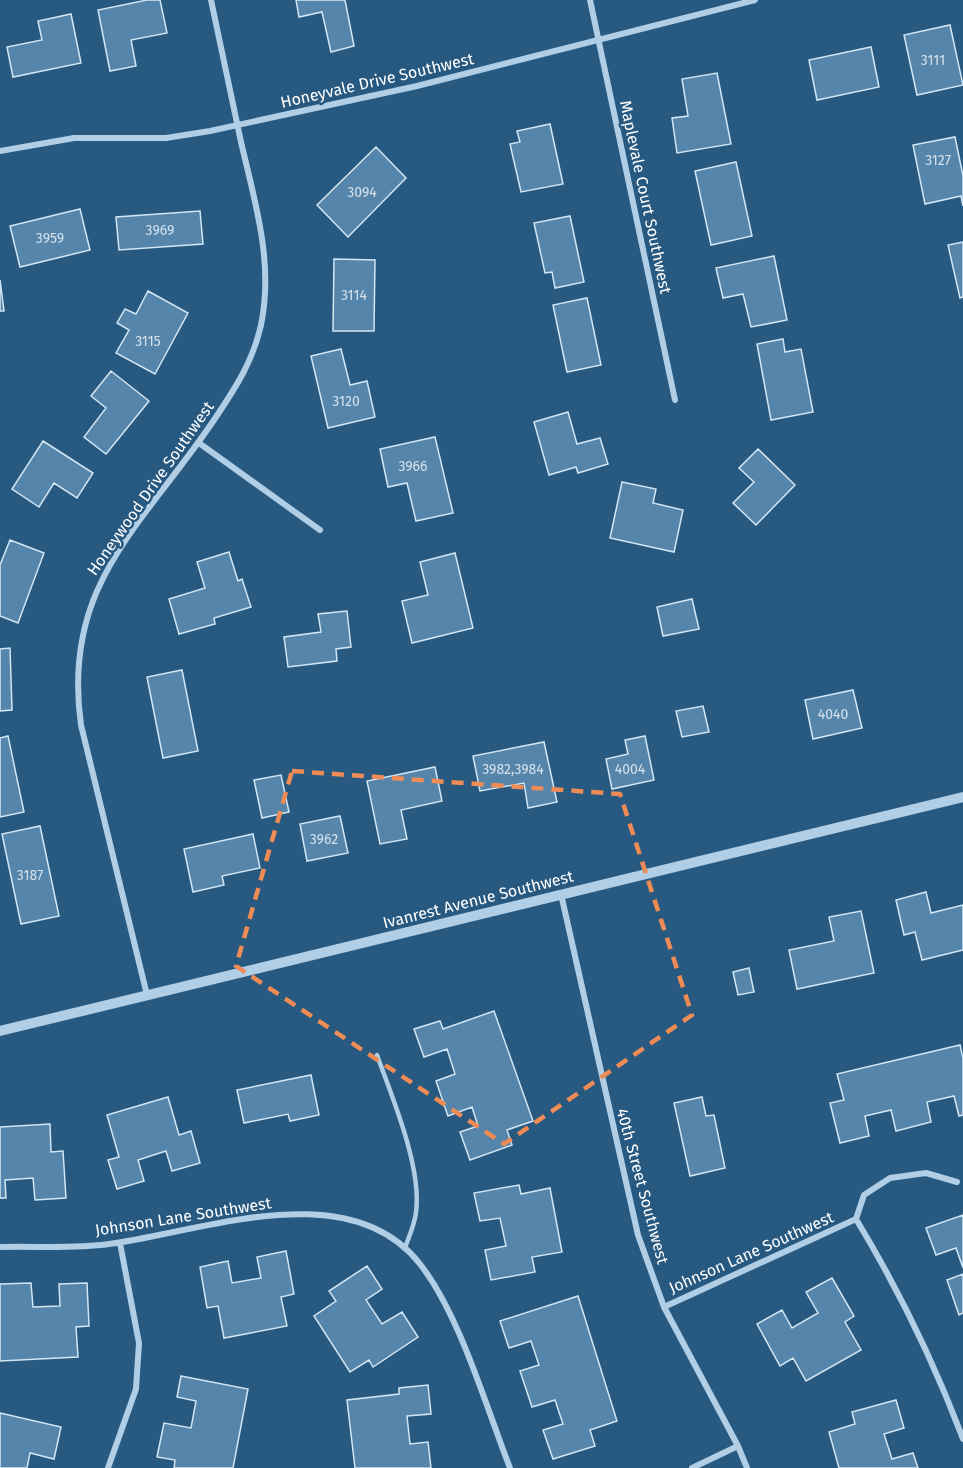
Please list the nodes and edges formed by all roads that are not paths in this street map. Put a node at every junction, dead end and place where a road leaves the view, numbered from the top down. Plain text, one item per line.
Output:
1 (211, 0) edge
2 (590, 0) edge
3 (755, 0) edge
4 (599, 39) junction
5 (238, 126) junction
6 (0, 151) edge
7 (675, 400) dead end
8 (199, 443) junction
9 (320, 530) dead end
10 (963, 796) edge
11 (561, 894) junction
12 (147, 995) junction
13 (0, 1031) edge
14 (377, 1055) dead end
15 (957, 1182) dead end
16 (856, 1220) junction
17 (120, 1243) junction
18 (0, 1247) edge
19 (405, 1248) junction
20 (664, 1306) junction
21 (963, 1439) edge
22 (738, 1446) junction
23 (108, 1468) edge
24 (510, 1468) edge
25 (692, 1468) edge
26 (747, 1468) edge

1 - 5 street, Honeywood Drive Southwest
2 - 4 street, Maplevale Court Southwest
3 - 4 street, Honeyvale Drive Southwest
4 - 5 street, Honeyvale Drive Southwest
4 - 7 street, Maplevale Court Southwest
5 - 6 street, Honeyvale Drive Southwest
5 - 8 street, Honeywood Drive Southwest
8 - 9 street
8 - 12 street, Honeywood Drive Southwest
10 - 11 street, Ivanrest Avenue Southwest
11 - 12 street, Ivanrest Avenue Southwest
11 - 20 street, 40th Street Southwest
12 - 13 street, Ivanrest Avenue Southwest
14 - 19 lane
15 - 16 street
16 - 20 street, Johnson Lane Southwest
16 - 21 street, Johnson Lane Southwest
17 - 18 street, Johnson Lane Southwest
17 - 19 street, Johnson Lane Southwest
17 - 23 street
19 - 24 street, Johnson Lane Southwest
20 - 22 street, 40th Street Southwest
22 - 25 street
22 - 26 street, 40th Street Southwest

